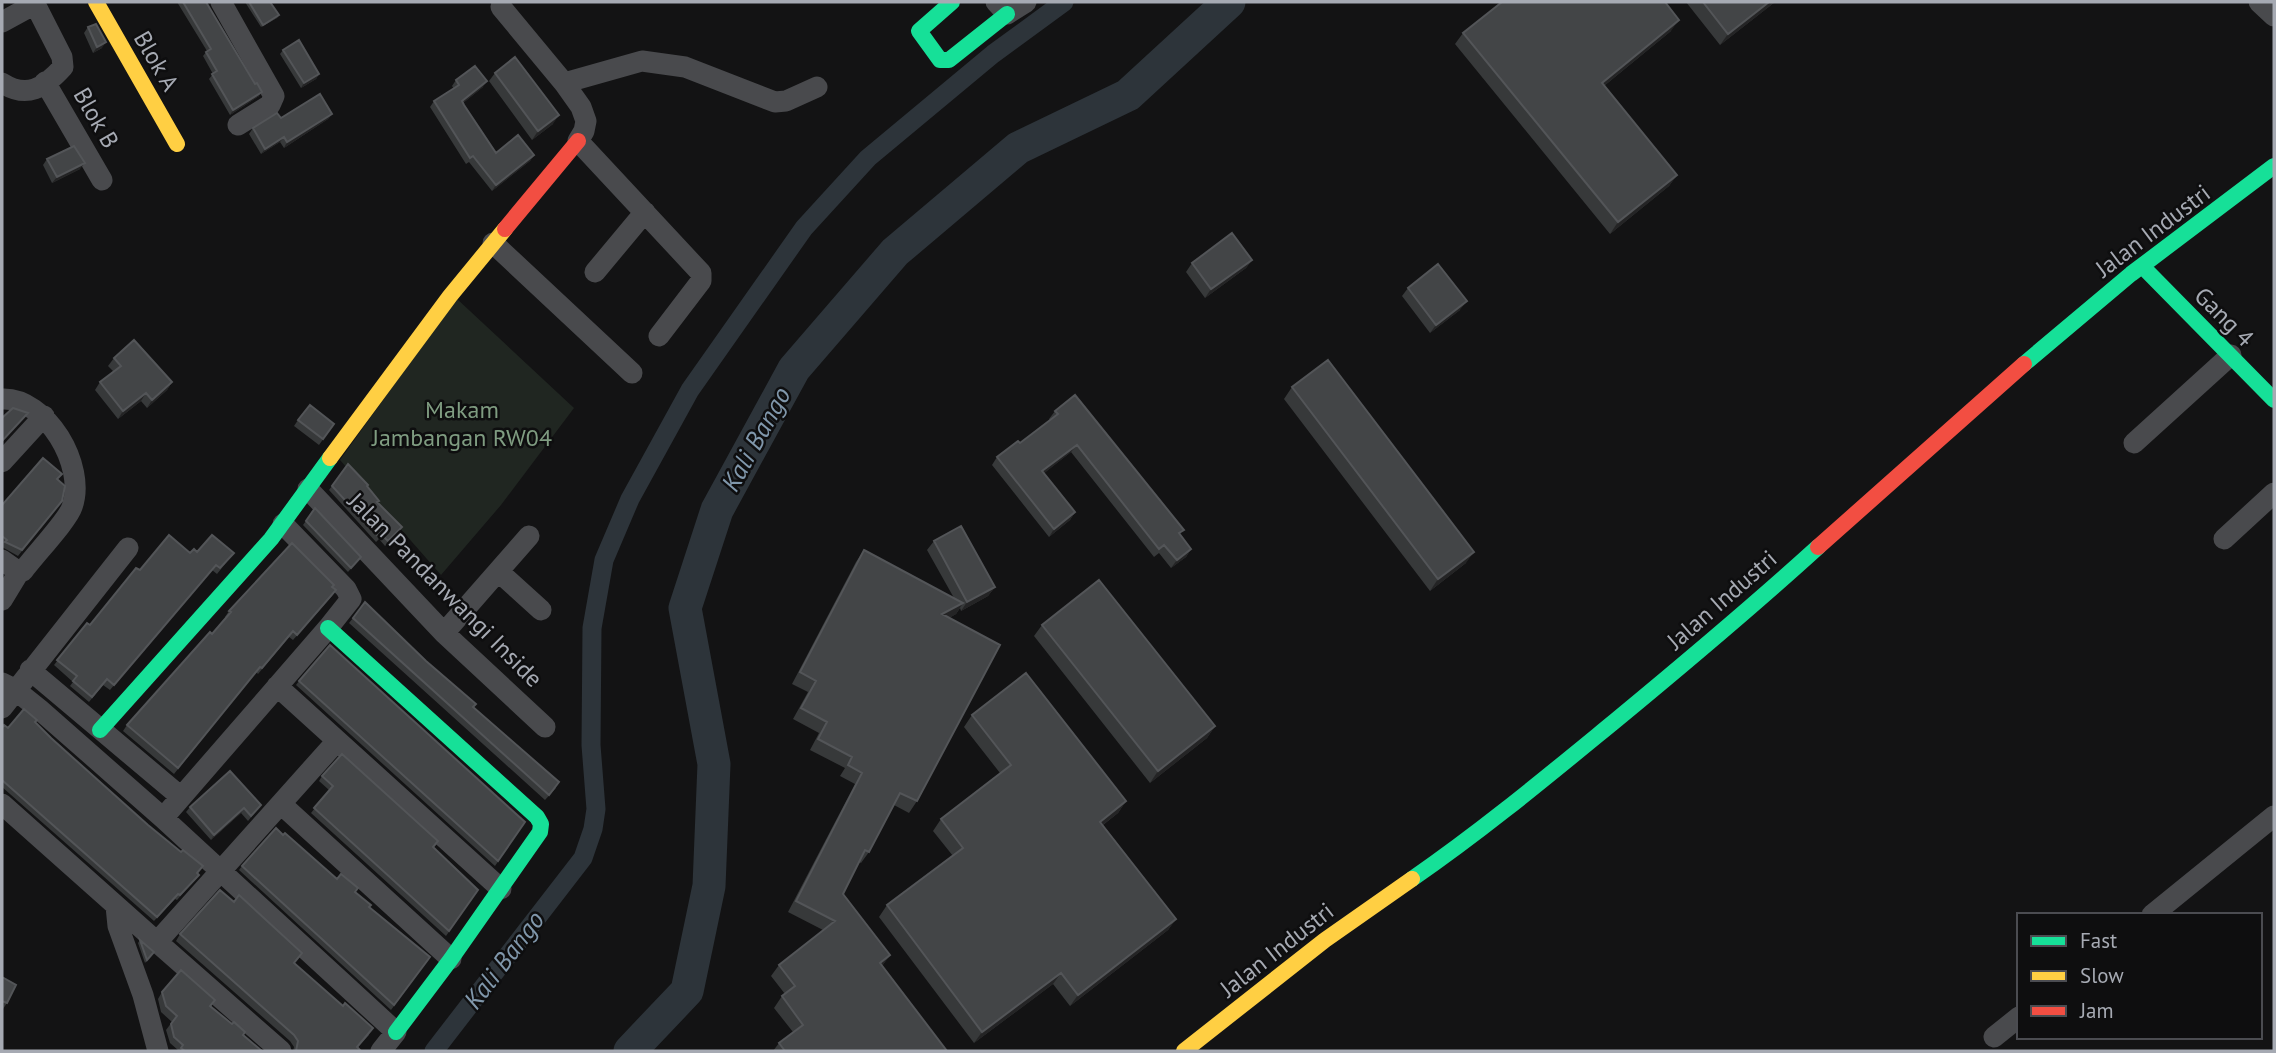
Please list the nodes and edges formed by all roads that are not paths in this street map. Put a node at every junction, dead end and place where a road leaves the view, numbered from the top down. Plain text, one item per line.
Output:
1 (96, 2) edge
2 (221, 2) edge
3 (952, 2) edge
4 (1026, 2) edge
5 (2259, 2) edge
6 (35, 3) edge
7 (498, 3) edge
8 (1002, 8) edge
9 (2274, 16) edge
10 (2, 22) edge
11 (45, 82) junction
12 (2, 83) edge
13 (564, 83) junction
14 (817, 87) dead end
15 (239, 125) dead end
16 (578, 141) junction
17 (177, 144) dead end
18 (2274, 166) edge
19 (102, 180) dead end
20 (645, 212) junction
21 (493, 243) junction
22 (2142, 266) junction
23 (595, 272) dead end
24 (659, 336) dead end
25 (2231, 355) junction
26 (632, 373) dead end
27 (2, 399) edge
28 (2274, 400) edge
29 (44, 416) junction
30 (2134, 443) dead end
31 (2, 462) edge
32 (308, 489) junction
33 (2273, 498) edge
34 (283, 524) junction
35 (529, 536) dead end
36 (2224, 539) dead end
37 (128, 548) dead end
38 (10, 566) edge
39 (499, 572) junction
40 (2, 600) edge
41 (541, 610) dead end
42 (328, 628) junction
43 (444, 633) junction
44 (30, 670) junction
45 (8, 686) edge
46 (277, 686) junction
47 (2, 708) edge
48 (545, 727) dead end
49 (100, 730) junction
50 (336, 742) junction
51 (181, 797) junction
52 (2, 804) edge
53 (281, 804) junction
54 (2274, 816) edge
55 (163, 818) junction
56 (220, 871) junction
57 (501, 889) junction
58 (116, 906) junction
59 (2154, 913) edge
60 (157, 942) junction
61 (451, 959) junction
62 (2017, 1019) edge
63 (396, 1032) junction
64 (1994, 1037) dead end
65 (158, 1051) edge
66 (281, 1051) edge
67 (381, 1051) edge
68 (1184, 1051) edge

1 - 17 street, Blok A
2 - 15 street
3 - 8 street
4 - 8 street
5 - 9 street
6 - 10 street, Blok B
6 - 11 street, Blok B
7 - 13 street
11 - 12 street, Blok B
11 - 19 street, Blok B
13 - 14 street
13 - 16 street
16 - 20 street
16 - 21 street
18 - 22 street, Jalan Industri
20 - 23 street
20 - 24 street
21 - 26 street
21 - 32 street
22 - 25 street, Gang 4
22 - 68 street, Jalan Industri
25 - 28 street, Gang 4
25 - 30 street
27 - 29 street
29 - 31 street
29 - 38 street
32 - 34 street
32 - 43 street, Jalan Pandanwangi Inside
33 - 36 street
34 - 42 street
34 - 49 street
35 - 39 street
37 - 44 street
38 - 40 street
39 - 41 street
39 - 43 street
42 - 46 street
42 - 57 street
43 - 48 street, Jalan Pandanwangi Inside
44 - 45 street
44 - 49 street
45 - 47 street
45 - 55 street
46 - 50 street
46 - 51 street
49 - 51 street
50 - 53 street
50 - 57 street
51 - 55 street
52 - 58 street
53 - 56 street
53 - 61 street
54 - 59 street
55 - 56 street
56 - 60 street
56 - 63 street
57 - 61 street
58 - 60 street
58 - 65 street
60 - 66 street
61 - 63 street
62 - 64 street
63 - 67 street

